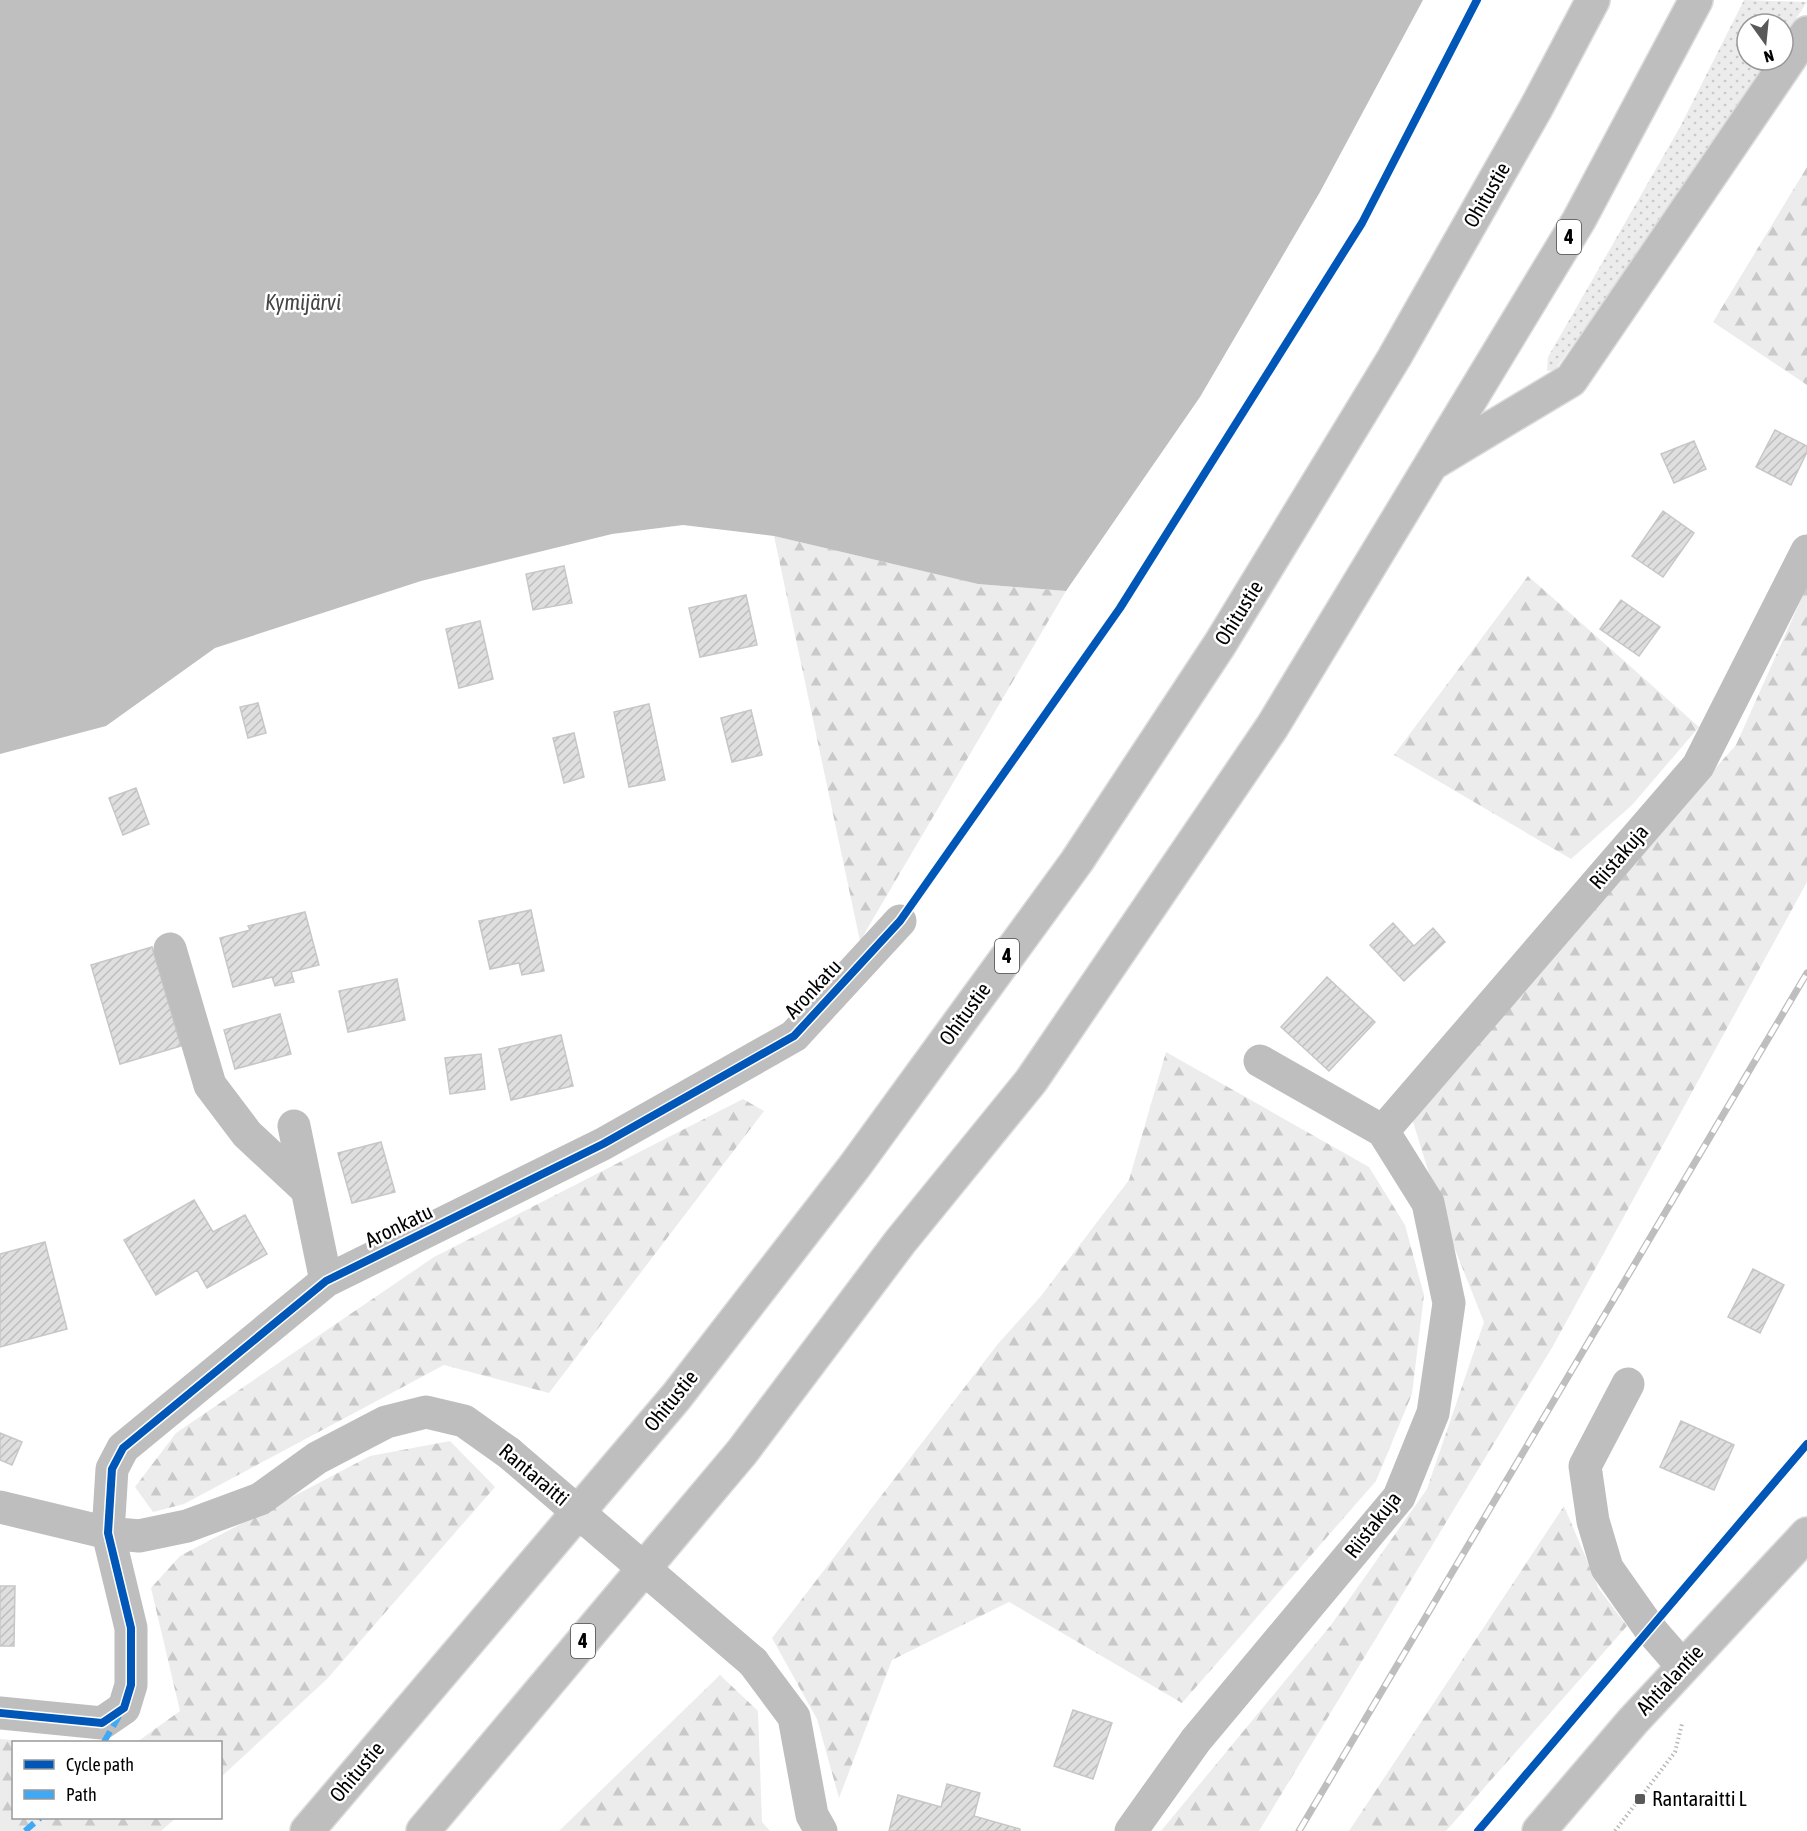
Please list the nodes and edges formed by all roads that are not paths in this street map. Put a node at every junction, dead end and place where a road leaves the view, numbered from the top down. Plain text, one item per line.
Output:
1 (1593, 0) edge
2 (1696, 0) edge
3 (1807, 33) edge
4 (1429, 466) junction
5 (1807, 551) edge
6 (900, 921) dead end
7 (170, 949) dead end
8 (1260, 1061) dead end
9 (294, 1126) dead end
10 (1383, 1131) junction
11 (306, 1190) junction
12 (326, 1281) junction
13 (1628, 1384) dead end
14 (0, 1507) edge
15 (108, 1533) junction
16 (1807, 1533) edge
17 (1683, 1666) junction
18 (0, 1713) edge
19 (307, 1831) edge
20 (423, 1831) edge
21 (821, 1831) edge
22 (1131, 1831) edge
23 (1539, 1831) edge

1 - 19 main road, Ohitustie / 4
2 - 4 main road, 4
3 - 4 main road
4 - 20 main road, 4
5 - 10 main road, Riistakuja
6 - 12 main road, Aronkatu
7 - 11 main road
8 - 10 main road, Riistakuja
9 - 11 main road
10 - 22 main road, Riistakuja
11 - 12 main road
12 - 15 main road, Aronkatu
13 - 17 main road
14 - 15 main road, Rantaraitti
15 - 18 main road, Aronkatu
15 - 21 main road, Rantaraitti, bridge
16 - 17 main road, Ahtialantie
17 - 23 main road, Ahtialantie

